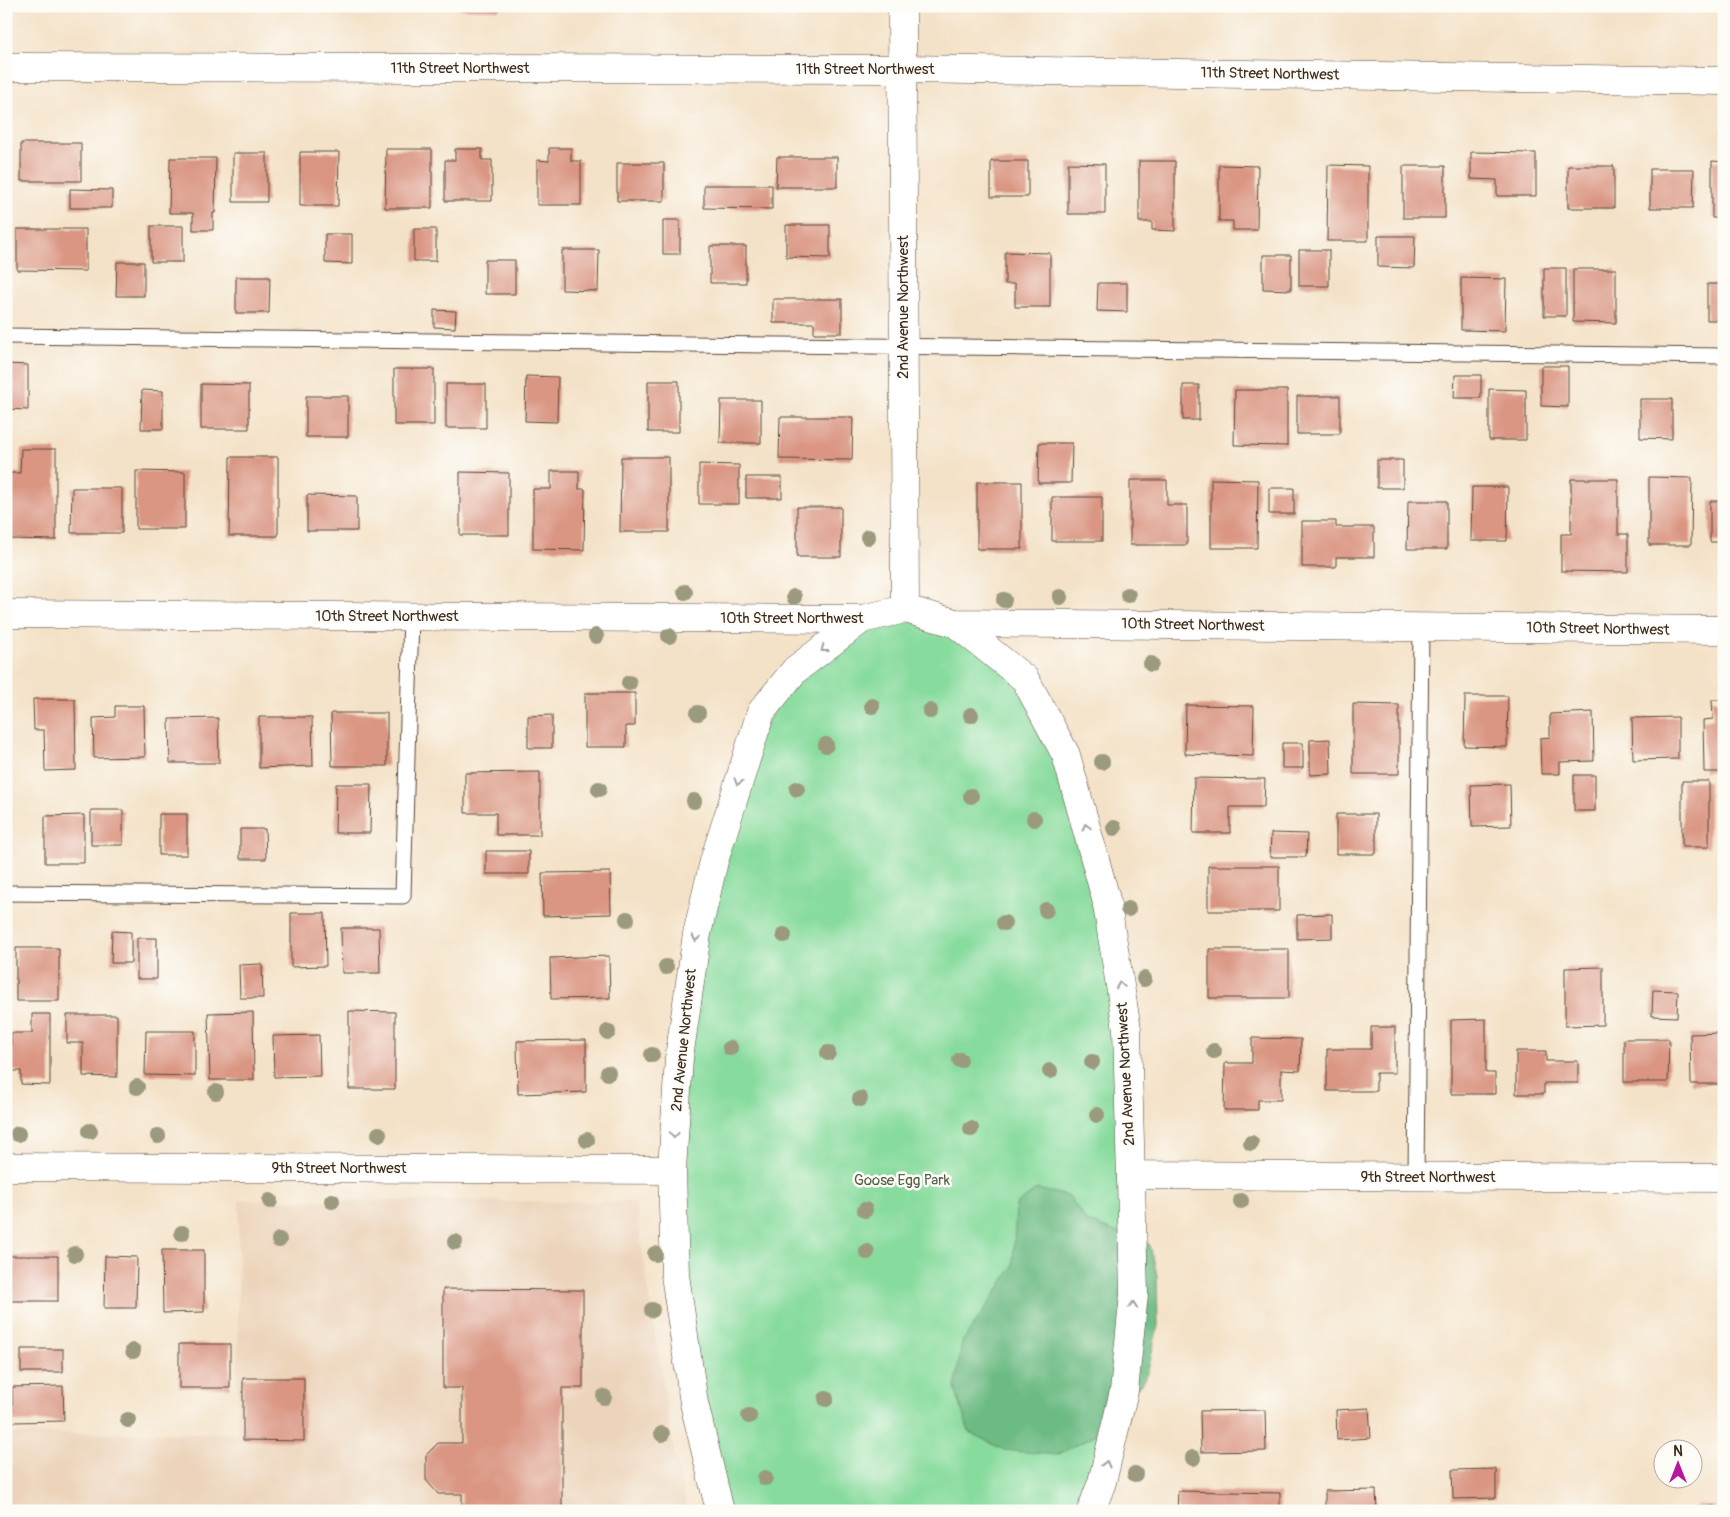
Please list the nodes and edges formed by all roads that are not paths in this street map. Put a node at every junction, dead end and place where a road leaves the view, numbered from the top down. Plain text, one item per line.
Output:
1 (902, 6) edge
2 (6, 67) edge
3 (902, 68) junction
4 (1724, 81) edge
5 (6, 336) edge
6 (903, 347) junction
7 (1724, 356) edge
8 (905, 609) junction
9 (6, 614) edge
10 (411, 616) junction
11 (862, 620) junction
12 (955, 623) junction
13 (1421, 627) junction
14 (1724, 630) edge
15 (6, 893) edge
16 (6, 1168) edge
17 (672, 1170) junction
18 (1131, 1175) junction
19 (1416, 1178) junction
20 (1724, 1178) edge
21 (720, 1511) edge
22 (1091, 1511) edge

1 - 3 street, 2nd Avenue Northwest
2 - 3 street, 11th Street Northwest
3 - 4 street, 11th Street Northwest
3 - 6 street, 2nd Avenue Northwest
5 - 6 lane
6 - 7 lane
6 - 8 street, 2nd Avenue Northwest
8 - 11 street, 10th Street Northwest
8 - 12 street, 10th Street Northwest
9 - 10 street, 10th Street Northwest
10 - 11 street, 10th Street Northwest
10 - 15 lane
11 -> 17 street, 2nd Avenue Northwest
12 - 13 street, 10th Street Northwest
18 -> 12 street, 2nd Avenue Northwest
13 - 14 street, 10th Street Northwest
13 - 19 lane
16 - 17 street, 9th Street Northwest
17 - 21 street, 2nd Avenue Northwest
18 - 19 street, 9th Street Northwest
22 -> 18 street, 2nd Avenue Northwest
19 - 20 street, 9th Street Northwest

